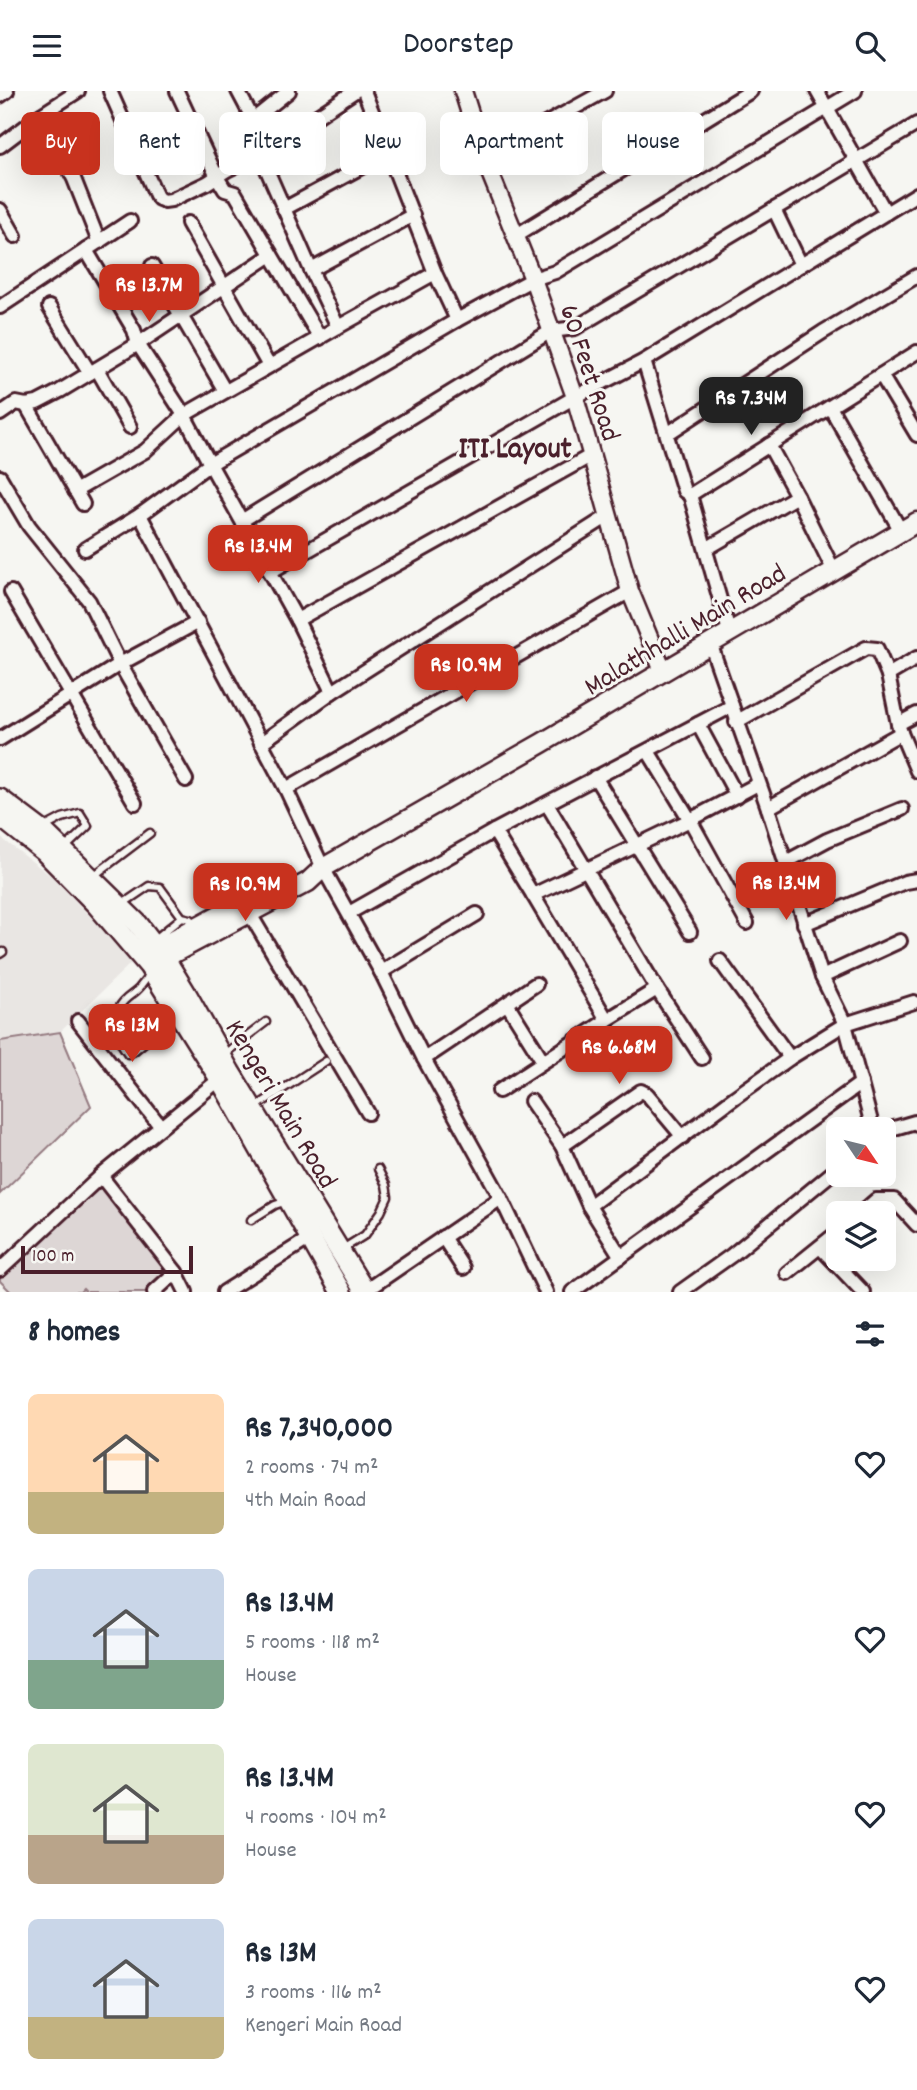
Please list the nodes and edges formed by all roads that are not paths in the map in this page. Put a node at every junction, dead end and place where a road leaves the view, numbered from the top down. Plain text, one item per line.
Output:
1 (7, 91) edge
2 (78, 91) edge
3 (110, 91) edge
4 (177, 91) edge
5 (238, 91) edge
6 (289, 91) edge
7 (355, 91) edge
8 (364, 91) edge
9 (463, 91) edge
10 (605, 91) edge
11 (751, 91) edge
12 (817, 91) edge
13 (855, 91) edge
14 (0, 96) edge
15 (826, 108) junction
16 (46, 112) edge
17 (249, 112) edge
18 (263, 112) edge
19 (323, 112) edge
20 (373, 112) edge
21 (470, 112) edge
22 (567, 112) edge
23 (917, 124) edge
24 (21, 130) edge
25 (0, 146) edge
26 (855, 161) junction
27 (72, 175) edge
28 (221, 175) edge
29 (269, 175) edge
30 (347, 175) edge
31 (398, 175) edge
32 (491, 175) edge
33 (217, 177) junction
34 (917, 194) edge
35 (284, 209) junction
36 (774, 209) junction
37 (0, 210) edge
38 (886, 213) junction
39 (414, 215) junction
40 (130, 222) dead end
41 (188, 223) dead end
42 (15, 236) dead end
43 (515, 236) junction
44 (99, 242) junction
45 (86, 250) junction
46 (271, 255) junction
47 (801, 265) junction
48 (152, 267) dead end
49 (311, 270) junction
50 (435, 273) junction
51 (917, 276) edge
52 (533, 279) junction
53 (225, 285) junction
54 (0, 307) edge
55 (49, 307) dead end
56 (181, 316) junction
57 (457, 320) junction
58 (338, 327) junction
59 (551, 331) junction
60 (320, 338) junction
61 (138, 344) junction
62 (917, 352) edge
63 (644, 361) junction
64 (269, 366) junction
65 (94, 371) junction
66 (880, 375) junction
67 (225, 391) junction
68 (575, 397) junction
69 (26, 405) junction
70 (830, 407) junction
71 (0, 414) edge
72 (184, 415) junction
73 (130, 427) dead end
74 (667, 434) junction
75 (917, 435) edge
76 (769, 445) junction
77 (592, 455) junction
78 (210, 464) junction
79 (0, 477) edge
80 (75, 491) junction
81 (690, 495) junction
82 (797, 496) junction
83 (83, 504) dead end
84 (140, 515) junction
85 (608, 516) junction
86 (243, 520) junction
87 (917, 522) edge
88 (901, 531) junction
89 (85, 549) dead end
90 (706, 549) junction
91 (834, 571) junction
92 (270, 572) junction
93 (630, 591) junction
94 (11, 592) dead end
95 (297, 620) junction
96 (198, 622) junction
97 (729, 631) junction
98 (710, 643) junction
99 (917, 658) edge
100 (120, 664) junction
101 (663, 671) junction
102 (888, 675) junction
103 (332, 692) junction
104 (71, 695) junction
105 (732, 706) junction
106 (917, 714) edge
107 (736, 722) junction
108 (698, 724) junction
109 (899, 729) junction
110 (0, 739) edge
111 (261, 743) junction
112 (648, 751) junction
113 (917, 770) edge
114 (595, 777) junction
115 (187, 780) dead end
116 (758, 785) junction
117 (286, 789) junction
118 (737, 796) junction
119 (0, 799) edge
120 (135, 803) dead end
121 (547, 804) junction
122 (768, 808) junction
123 (902, 809) dead end
124 (0, 816) edge
125 (690, 820) junction
126 (40, 829) junction
127 (494, 831) junction
128 (150, 833) dead end
129 (636, 845) junction
130 (63, 851) junction
131 (786, 862) junction
132 (323, 868) junction
133 (584, 869) junction
134 (91, 878) junction
135 (917, 880) edge
136 (533, 895) junction
137 (120, 906) junction
138 (246, 907) junction
139 (349, 913) junction
140 (477, 914) dead end
141 (189, 922) junction
142 (747, 923) dead end
143 (804, 924) junction
144 (690, 932) dead end
145 (900, 941) dead end
146 (153, 957) junction
147 (720, 961) dead end
148 (381, 972) junction
149 (822, 977) junction
150 (536, 985) dead end
151 (657, 989) junction
152 (914, 1002) dead end
153 (508, 1005) junction
154 (176, 1008) junction
155 (607, 1020) junction
156 (78, 1021) dead end
157 (266, 1022) dead end
158 (845, 1024) junction
159 (122, 1045) dead end
160 (221, 1056) junction
161 (702, 1058) dead end
162 (790, 1058) junction
163 (424, 1059) junction
164 (326, 1061) dead end
165 (543, 1061) junction
166 (220, 1079) junction
167 (861, 1083) junction
168 (499, 1091) dead end
169 (531, 1101) dead end
170 (253, 1109) junction
171 (368, 1113) dead end
172 (870, 1117) edge
173 (916, 1119) edge
174 (896, 1126) edge
175 (161, 1127) junction
176 (683, 1137) junction
177 (562, 1146) junction
178 (378, 1170) dead end
179 (101, 1176) junction
180 (826, 1178) edge
181 (501, 1198) junction
182 (288, 1200) junction
183 (875, 1201) edge
184 (895, 1201) edge
185 (896, 1202) edge
186 (589, 1206) junction
187 (251, 1220) dead end
188 (917, 1225) edge
189 (443, 1237) junction
190 (310, 1238) junction
191 (826, 1242) edge
192 (820, 1247) junction
193 (340, 1251) junction
194 (621, 1257) junction
195 (463, 1268) dead end
196 (0, 1270) edge
197 (176, 1272) junction
198 (787, 1273) dead end
199 (154, 1292) edge
200 (186, 1292) edge
201 (224, 1292) edge
202 (341, 1292) edge
203 (365, 1292) edge
204 (546, 1292) edge
205 (572, 1292) edge
206 (680, 1292) edge
207 (863, 1292) edge

1 - 14 street
2 - 16 street
3 - 33 street
4 - 33 street
5 - 17 street
6 - 18 street
7 - 19 street
8 - 20 street
9 - 21 street, 60 Feet Road
10 - 22 street
11 - 43 street
12 - 15 street
13 - 15 street
15 - 26 street
15 - 52 street
23 - 26 street
24 - 25 street
26 - 36 street
26 - 38 street
27 - 44 street
28 - 33 street
29 - 35 street
30 - 35 street
31 - 39 street
32 - 43 street, 60 Feet Road
33 - 46 street
34 - 38 street
35 - 49 street
36 - 47 street
36 - 59 street
37 - 42 street
38 - 47 street
39 - 49 street
39 - 50 street
40 - 44 street
41 - 53 street
43 - 52 street, 60 Feet Road
44 - 45 street
45 - 54 street
45 - 61 street
46 - 53 street
46 - 60 street
47 - 63 street
48 - 56 street
49 - 58 street
50 - 57 street
50 - 58 street
51 - 74 street
52 - 57 street
52 - 59 street, 60 Feet Road
53 - 56 street
53 - 64 street
55 - 65 street
56 - 61 street
56 - 67 street
57 - 78 street
58 - 60 street
59 - 68 street, 60 Feet Road
59 - 86 street
60 - 64 street
61 - 65 street
61 - 72 street
62 - 66 street
63 - 68 street
63 - 74 street
64 - 67 street
65 - 69 street
65 - 73 street
66 - 70 street
66 - 75 street
67 - 72 street
68 - 77 street, 60 Feet Road
68 - 92 street
69 - 71 street
69 - 80 street
70 - 76 street
70 - 88 street
72 - 78 street
72 - 80 street
74 - 81 street
76 - 81 street
76 - 82 street
77 - 85 street, 60 Feet Road
77 - 95 street
78 - 84 street
78 - 86 street
79 - 100 street
80 - 83 street
81 - 90 street
82 - 90 street
82 - 91 street
84 - 89 street
84 - 96 street
85 - 93 street, 60 Feet Road
85 - 103 street
86 - 92 street
87 - 88 main road, Malathhalli Main Road
88 - 91 main road, Malathhalli Main Road
90 - 97 street
91 - 97 main road, Malathhalli Main Road
92 - 95 street
93 - 101 street, 60 Feet Road
93 - 117 street
94 - 104 street
95 - 103 street
96 - 100 street
96 - 111 street
97 - 98 main road, Malathhalli Main Road
98 - 101 main road, Malathhalli Main Road
98 - 105 street
99 - 102 street
100 - 104 street
100 - 115 street
101 - 132 main road, Malathhalli Main Road
102 - 107 street
102 - 109 street
103 - 111 street
104 - 110 street
104 - 120 street
105 - 107 street
105 - 108 street
106 - 109 street
107 - 116 street
108 - 112 street
108 - 118 street
109 - 113 street
109 - 122 street
111 - 117 street
112 - 114 street
112 - 125 street
114 - 121 street
114 - 129 street
116 - 118 street
116 - 122 street
117 - 132 street
118 - 125 street
119 - 126 main road, Kengeri Main Road
121 - 127 street
121 - 133 street
122 - 131 street
123 - 131 street
124 - 146 main road, Kengeri Main Road
125 - 129 street
125 - 142 street
126 - 130 main road, Kengeri Main Road
126 - 130 lane
127 - 136 street
127 - 139 street
128 - 134 lane
129 - 133 street
129 - 144 street
130 - 134 main road, Kengeri Main Road
131 - 143 street
132 - 138 main road
132 - 139 street
133 - 136 street
133 - 151 street
134 - 137 main road, Kengeri Main Road
135 - 143 street
136 - 155 street
137 - 141 lane
137 - 146 main road, Kengeri Main Road
138 - 141 main road
138 - 146 main road
138 - 171 street
139 - 148 street
140 - 148 street
141 - 146 main road
143 - 149 street
145 - 149 street
146 - 154 main road, Kengeri Main Road
146 - 154 lane
146 - 160 main road, Kengeri Main Road
147 - 162 street
148 - 163 street
149 - 158 street
150 - 153 street
151 - 155 street
151 - 161 street
152 - 158 street
153 - 163 street
153 - 165 street
154 - 159 lane
154 - 166 main road, Kengeri Main Road
155 - 165 street
156 - 175 street
157 - 160 lane
158 - 162 street
158 - 167 street
160 - 170 main road, Kengeri Main Road
162 - 176 street
163 - 181 street
164 - 170 lane
165 - 168 street
166 - 175 street
166 - 182 main road, Kengeri Main Road
167 - 172 street
167 - 194 street
169 - 177 street
170 - 193 main road, Kengeri Main Road
173 - 174 street
175 - 179 street
176 - 177 street
176 - 186 street
177 - 186 street
178 - 193 lane
179 - 196 street
179 - 197 street
180 - 206 street
181 - 189 street
181 - 204 street
182 - 187 lane
182 - 190 main road, Kengeri Main Road
183 - 184 street
185 - 188 street
186 - 194 street
189 - 195 street
189 - 203 street
190 - 201 street
190 - 202 main road, Kengeri Main Road
191 - 192 street
192 - 198 street
192 - 207 street
193 - 203 main road, Kengeri Main Road
194 - 205 street
197 - 199 street
197 - 200 street

